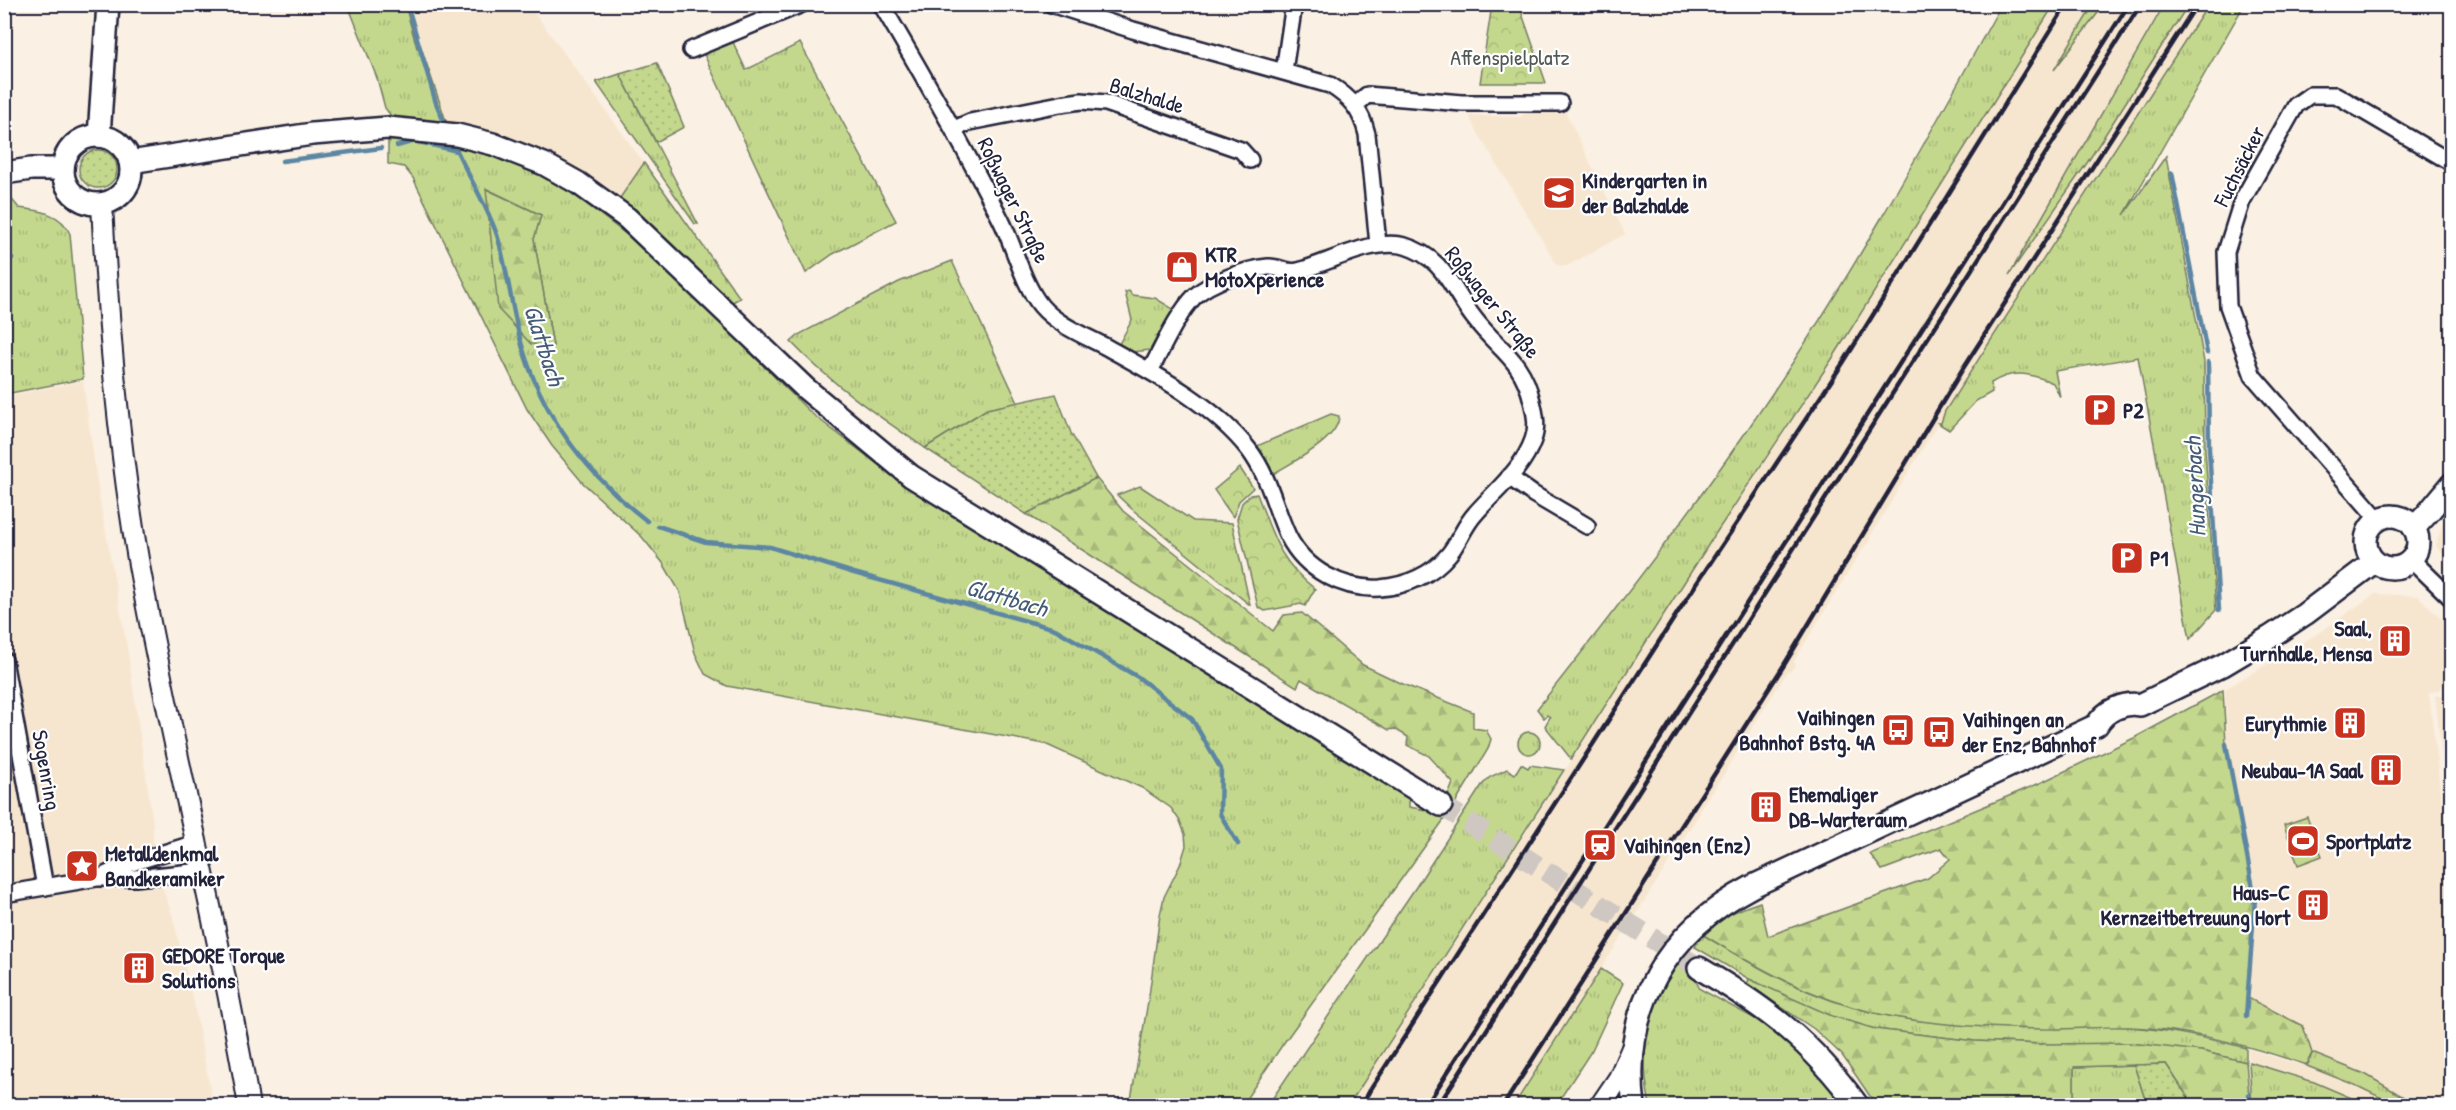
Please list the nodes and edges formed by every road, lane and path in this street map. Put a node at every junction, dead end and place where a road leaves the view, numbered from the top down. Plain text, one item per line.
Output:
1 (108, 4) edge
2 (802, 4) edge
3 (881, 4) edge
4 (1052, 4) edge
5 (1294, 4) edge
6 (691, 50) dead end
7 (1284, 71) junction
8 (1560, 103) dead end
9 (1356, 105) junction
10 (954, 129) junction
11 (99, 136) junction
12 (1250, 160) dead end
13 (130, 162) junction
14 (2451, 163) edge
15 (63, 169) junction
16 (4, 173) edge
17 (102, 204) junction
18 (1378, 244) junction
19 (1150, 371) junction
20 (1509, 477) junction
21 (2451, 484) edge
22 (2378, 519) junction
23 (1587, 526) dead end
24 (2414, 528) junction
25 (2411, 559) junction
26 (2374, 562) junction
27 (2451, 599) edge
28 (4, 660) edge
29 (1442, 805) tunnel mouth
30 (196, 843) junction
31 (202, 871) junction
32 (97, 878) junction
33 (45, 887) junction
34 (4, 894) edge
35 (1699, 968) tunnel mouth
36 (1633, 1046) junction
37 (249, 1106) edge
38 (1600, 1106) edge
39 (1635, 1106) edge
40 (1858, 1106) edge

1 - 11 main road
2 - 6 street
3 - 10 street, Roßwager Straße
4 - 7 street
5 - 7 street
7 - 9 street
8 - 9 street
9 - 18 street
10 - 12 street, Balzhalde
10 - 19 street, Roßwager Straße
11 - 13 main road
11 - 15 main road
13 - 17 main road
13 - 29 main road
14 - 22 street, Fuchsäcker
15 - 16 main road
15 - 17 main road
17 - 30 street
18 - 19 street, Roßwager Straße
18 - 20 street, Roßwager Straße
19 - 20 street, Roßwager Straße
20 - 23 street
21 - 24 main road
22 - 24 main road
22 - 26 main road
24 - 25 main road
25 - 26 main road
25 - 27 street
26 - 36 main road
28 - 33 street, Sogenring
30 - 31 street
30 - 32 street
31 - 32 street
31 - 37 street
32 - 33 street
33 - 34 street
35 - 40 main road
36 - 38 street
36 - 39 main road

